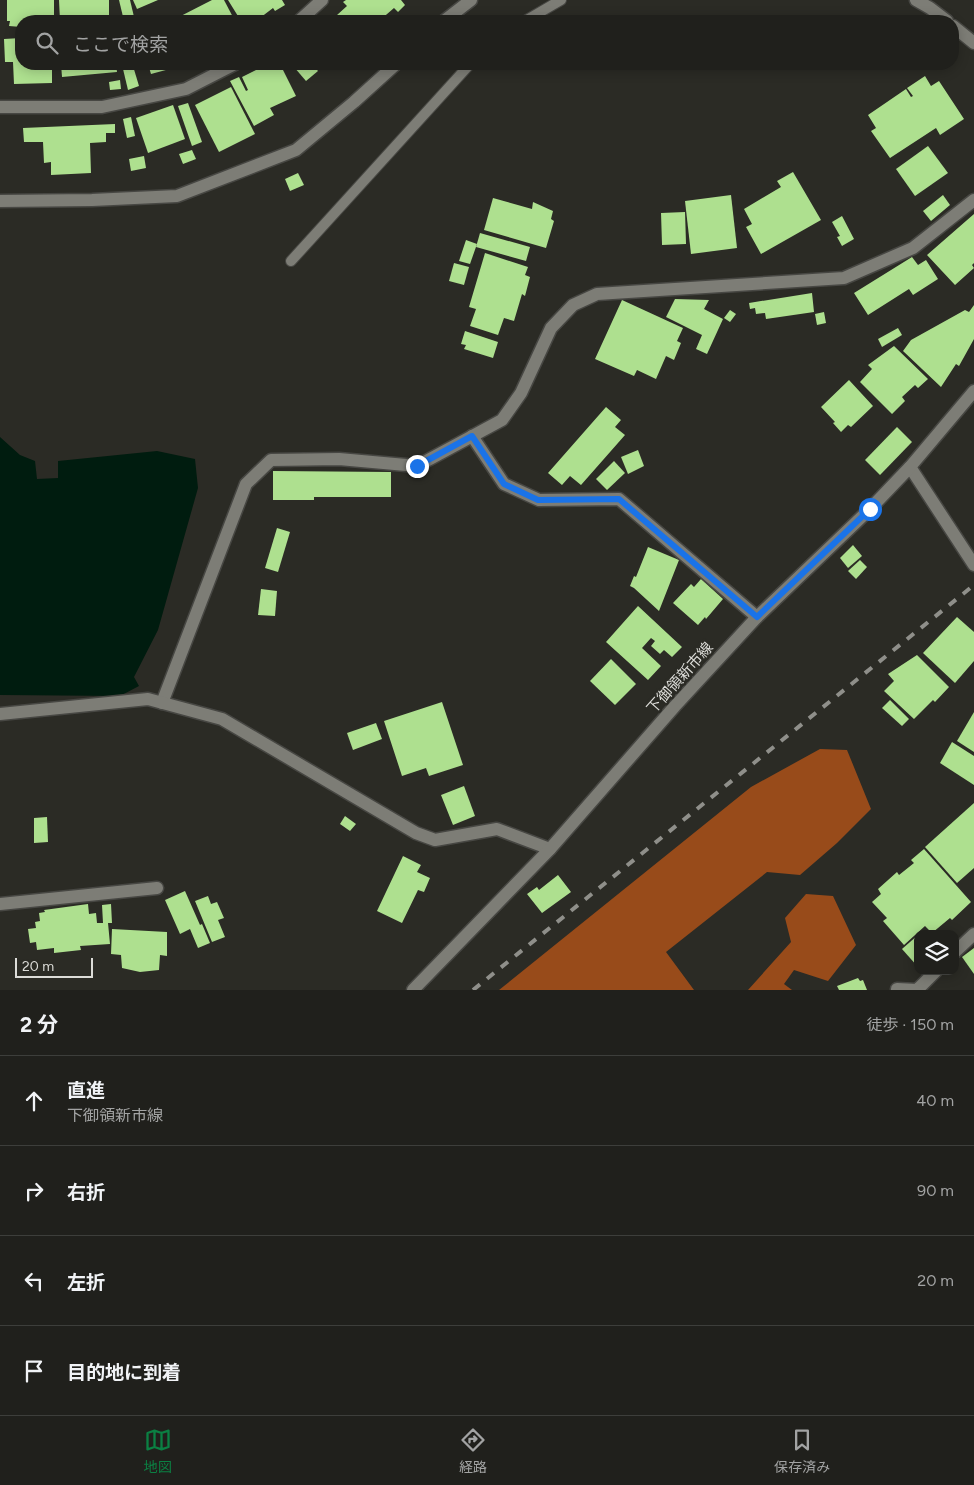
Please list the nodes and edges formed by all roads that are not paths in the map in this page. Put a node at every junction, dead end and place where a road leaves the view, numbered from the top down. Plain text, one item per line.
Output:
1 (322, 0) edge
2 (471, 0) edge
3 (561, 0) edge
4 (916, 0) edge
5 (306, 15) edge
6 (452, 15) edge
7 (535, 15) edge
8 (939, 15) edge
9 (959, 31) edge
10 (974, 43) edge
11 (223, 70) edge
12 (389, 70) edge
13 (465, 70) edge
14 (0, 107) edge
15 (0, 200) edge
16 (974, 200) edge
17 (291, 261) dead end
18 (974, 391) edge
19 (472, 436) junction
20 (910, 466) junction
21 (974, 565) edge
22 (757, 617) junction
23 (162, 703) junction
24 (0, 714) edge
25 (550, 849) junction
26 (157, 888) dead end
27 (0, 904) edge
28 (974, 934) edge
29 (959, 948) edge
30 (932, 975) edge
31 (897, 989) edge
32 (413, 990) edge

1 - 5 street
2 - 6 street
3 - 7 lane
4 - 8 street
9 - 10 street
11 - 14 street
12 - 15 street
13 - 17 lane
16 - 19 street
18 - 20 street, 下御領新市線
19 - 22 street
19 - 23 street
20 - 21 street
20 - 22 street, 下御領新市線
22 - 25 street, 下御領新市線
23 - 24 street
23 - 25 street
25 - 32 street, 下御領新市線
26 - 27 street
28 - 29 street
30 - 31 street

